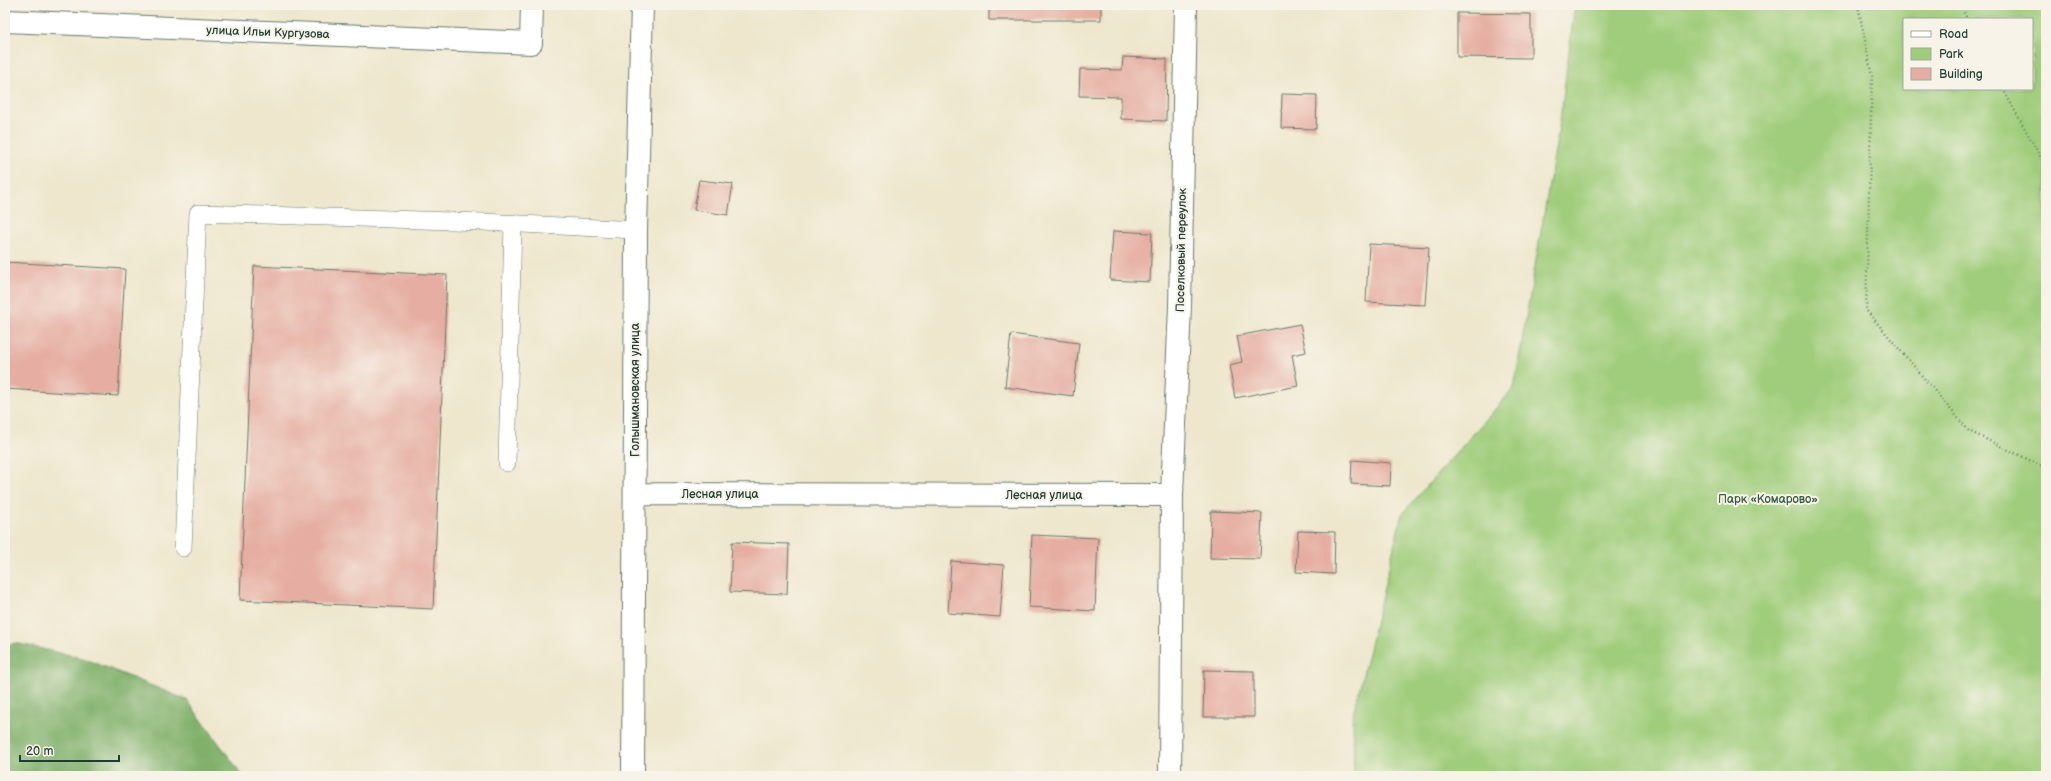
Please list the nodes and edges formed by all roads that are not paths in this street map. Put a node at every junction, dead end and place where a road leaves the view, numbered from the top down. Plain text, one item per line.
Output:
1 (532, 5) edge
2 (642, 5) edge
3 (1186, 5) edge
4 (5, 22) edge
5 (513, 223) junction
6 (636, 230) junction
7 (507, 463) dead end
8 (635, 494) junction
9 (1172, 495) junction
10 (183, 548) dead end
11 (633, 776) edge
12 (1170, 776) edge

1 - 4 street, улица Ильи Кургузова
2 - 6 street, Голышмановская улица
3 - 9 street, Поселковый переулок
5 - 6 lane
5 - 7 lane
5 - 10 lane
6 - 8 street, Голышмановская улица
8 - 9 street, Лесная улица
8 - 11 street, Голышмановская улица
9 - 12 street

